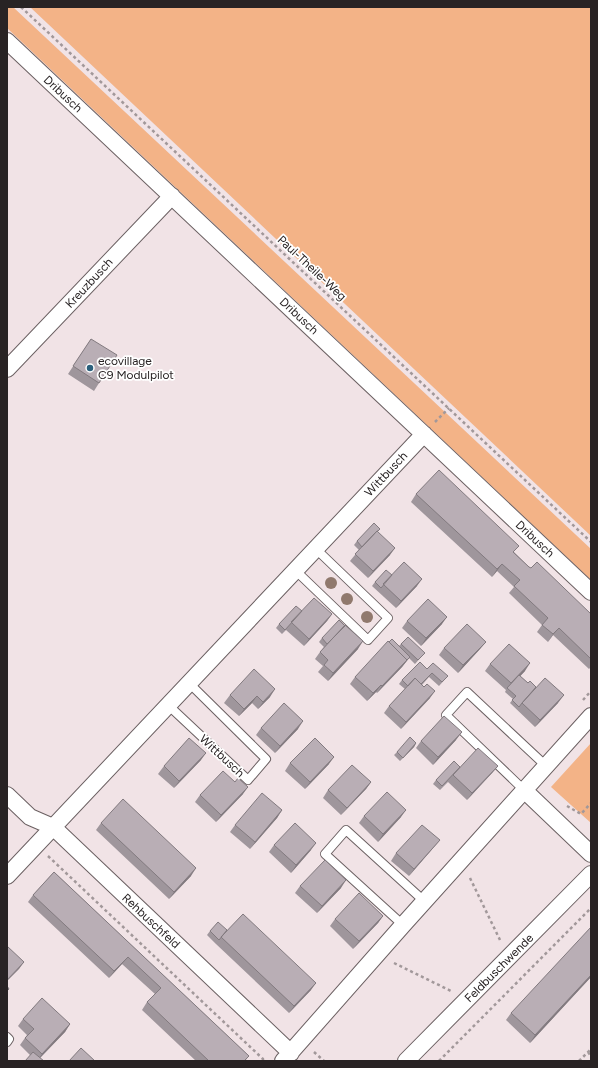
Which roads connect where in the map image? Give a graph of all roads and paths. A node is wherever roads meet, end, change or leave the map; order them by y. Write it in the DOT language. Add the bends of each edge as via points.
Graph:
graph roads {
  1 [pos="21,7"];
  2 [pos="7,41"];
  3 [pos="172,196"];
  4 [pos="7,369"];
  5 [pos="424,434"];
  6 [pos="591,542"];
  7 [pos="316,549"];
  8 [pos="295,570"];
  9 [pos="591,592"];
  10 [pos="189,683"];
  11 [pos="168,705"];
  12 [pos="591,716"];
  13 [pos="546,766"];
  14 [pos="524,790"];
  15 [pos="7,795"];
  16 [pos="53,827"];
  17 [pos="36,845"];
  18 [pos="591,854"];
  19 [pos="591,874"];
  20 [pos="7,876"];
  21 [pos="470,878"];
  22 [pos="424,901"];
  23 [pos="591,908"];
  24 [pos="403,925"];
  25 [pos="509,957"];
  26 [pos="394,963"];
  27 [pos="465,1002"];
  28 [pos="7,1037"];
  29 [pos="7,1042"];
  30 [pos="591,1049"];
  31 [pos="588,1052"];
  32 [pos="591,1056"];
  33 [pos="287,1057"];
  34 [pos="263,1061"];
  35 [pos="406,1061"];
  36 [pos="439,1061"];
  37 [pos="579,1061"];
  1 -- 6 [label="path, Paul-Theile-Weg"];
  2 -- 3 [label="street, Dribusch"];
  3 -- 4 [label="street, Kreuzbusch"];
  3 -- 5 [label="street, Dribusch"];
  5 -- 7 [label="street, Wittbusch"];
  5 -- 9 [label="street, Dribusch"];
  7 -- 8 [label="street, Wittbusch"];
  7 -- 8 [label="lane" via="388,618 368,640"];
  8 -- 10 [label="street, Wittbusch"];
  10 -- 11 [label="street, Wittbusch"];
  10 -- 11 [label="lane, Wittbusch" via="266,759 248,780"];
  11 -- 16 [label="street, Wittbusch"];
  12 -- 13 [label="street"];
  13 -- 14 [label="street"];
  13 -- 14 [label="lane" via="467,692 446,714"];
  14 -- 18 [label="street"];
  14 -- 22 [label="street"];
  15 -- 16 [label="street, Rehbuschfeld" via="30,817"];
  16 -- 17 [label="street, Wittbusch"];
  16 -- 33 [label="street, Rehbuschfeld"];
  17 -- 20 [label="street, Wittbusch"];
  17 -- 34 [label="path"];
  19 -- 25 [label="street, Feldbuschwende"];
  21 -- 25 [label="path"];
  22 -- 24 [label="street"];
  22 -- 24 [label="lane" via="346,830 335,842 325,854"];
  23 -- 36 [label="path"];
  24 -- 33 [label="street"];
  25 -- 27 [label="street, Feldbuschwende"];
  26 -- 27 [label="path" via="460,995"];
  27 -- 35 [label="street, Feldbuschwende"];
  28 -- 29 [label="lane"];
  30 -- 31 [label="path"];
  31 -- 32 [label="path"];
  31 -- 37 [label="path"];
}
